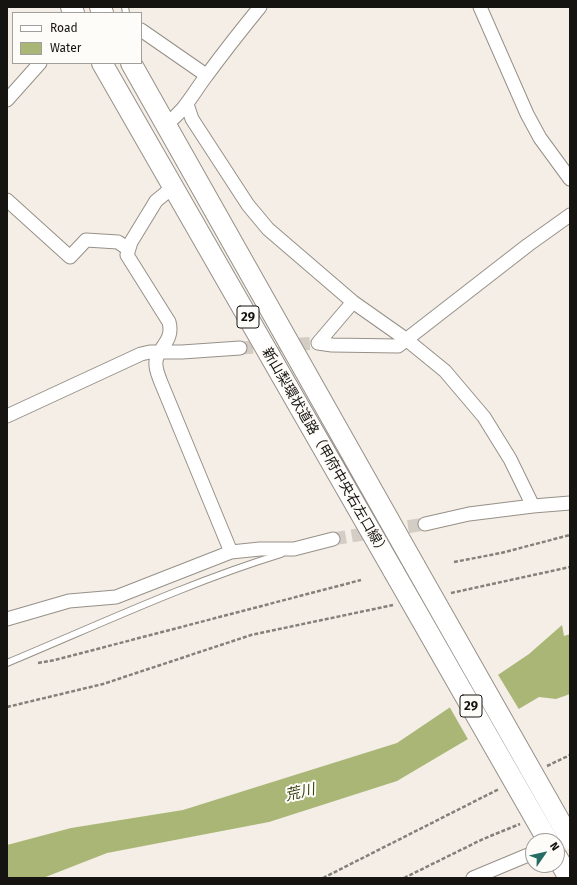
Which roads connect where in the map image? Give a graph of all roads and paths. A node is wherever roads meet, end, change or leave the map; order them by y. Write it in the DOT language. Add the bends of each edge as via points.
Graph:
graph roads {
  1 [pos="260,7"];
  2 [pos="480,7"];
  3 [pos="142,31"];
  4 [pos="39,64"];
  5 [pos="103,64"];
  6 [pos="132,64"];
  7 [pos="206,75"];
  8 [pos="7,100"];
  9 [pos="187,104"];
  10 [pos="166,124"];
  11 [pos="570,179"];
  12 [pos="173,187"];
  13 [pos="7,200"];
  14 [pos="570,215"];
  15 [pos="128,249"];
  16 [pos="353,302"];
  17 [pos="407,340"];
  18 [pos="240,348"];
  19 [pos="160,352"];
  20 [pos="7,416"];
  21 [pos="570,504"];
  22 [pos="533,506"];
  23 [pos="425,524"];
  24 [pos="570,535"];
  25 [pos="333,539"];
  26 [pos="294,549"];
  27 [pos="231,552"];
  28 [pos="454,562"];
  29 [pos="570,567"];
  30 [pos="361,580"];
  31 [pos="451,593"];
  32 [pos="397,604"];
  33 [pos="8,615"];
  34 [pos="7,663"];
  35 [pos="34,664"];
  36 [pos="7,707"];
  37 [pos="506,727"];
  38 [pos="570,755"];
  39 [pos="542,769"];
  40 [pos="506,786"];
  41 [pos="523,823"];
  42 [pos="570,823"];
  43 [pos="543,833"];
  44 [pos="570,838"];
  45 [pos="525,856"];
  46 [pos="323,878"];
  47 [pos="404,878"];
  48 [pos="474,878"];
  1 -- 7 [label="street"];
  2 -- 11 [label="street" via="527,114 540,138"];
  3 -- 7 [label="street"];
  4 -- 8 [label="street"];
  5 -- 12 [label="main road, 新山梨環状道路（甲府中央右左口線） / 29"];
  6 -- 10 [label="main road, 新山梨環状道路（甲府中央右左口線） / 29"];
  7 -- 9 [label="street"];
  9 -- 10 [label="street"];
  9 -- 16 [label="street" via="192,119 248,204 268,229"];
  10 -- 37 [label="main road, 新山梨環状道路（甲府中央右左口線） / 29, bridge"];
  12 -- 15 [label="street" via="156,200"];
  12 -- 43 [label="main road, 新山梨環状道路（甲府中央右左口線） / 29, bridge"];
  13 -- 15 [label="street" via="70,256 86,240 118,242"];
  14 -- 17 [label="street"];
  15 -- 19 [label="street" via="129,259 169,322 170,334"];
  16 -- 17 [label="street"];
  16 -- 17 [label="street" via="318,343 398,346"];
  17 -- 22 [label="street" via="445,371 484,417 510,459"];
  18 -- 19 [label="street"];
  19 -- 20 [label="street" via="141,354"];
  19 -- 27 [label="street" via="156,368 160,380"];
  21 -- 22 [label="street"];
  22 -- 23 [label="street" via="469,514"];
  24 -- 28 [label="path"];
  25 -- 26 [label="street"];
  26 -- 27 [label="street"];
  26 -- 34 [label="lane" via="190,586"];
  27 -- 33 [label="street" via="116,597 69,601"];
  29 -- 31 [label="path"];
  30 -- 35 [label="path"];
  32 -- 36 [label="path" via="251,635 103,684"];
  37 -- 42 [label="main road, bridge"];
  37 -- 44 [label="main road, 29, bridge"];
  38 -- 39 [label="path"];
  40 -- 46 [label="path"];
  41 -- 47 [label="path" via="483,839"];
  45 -- 48 [label="street"];
}
